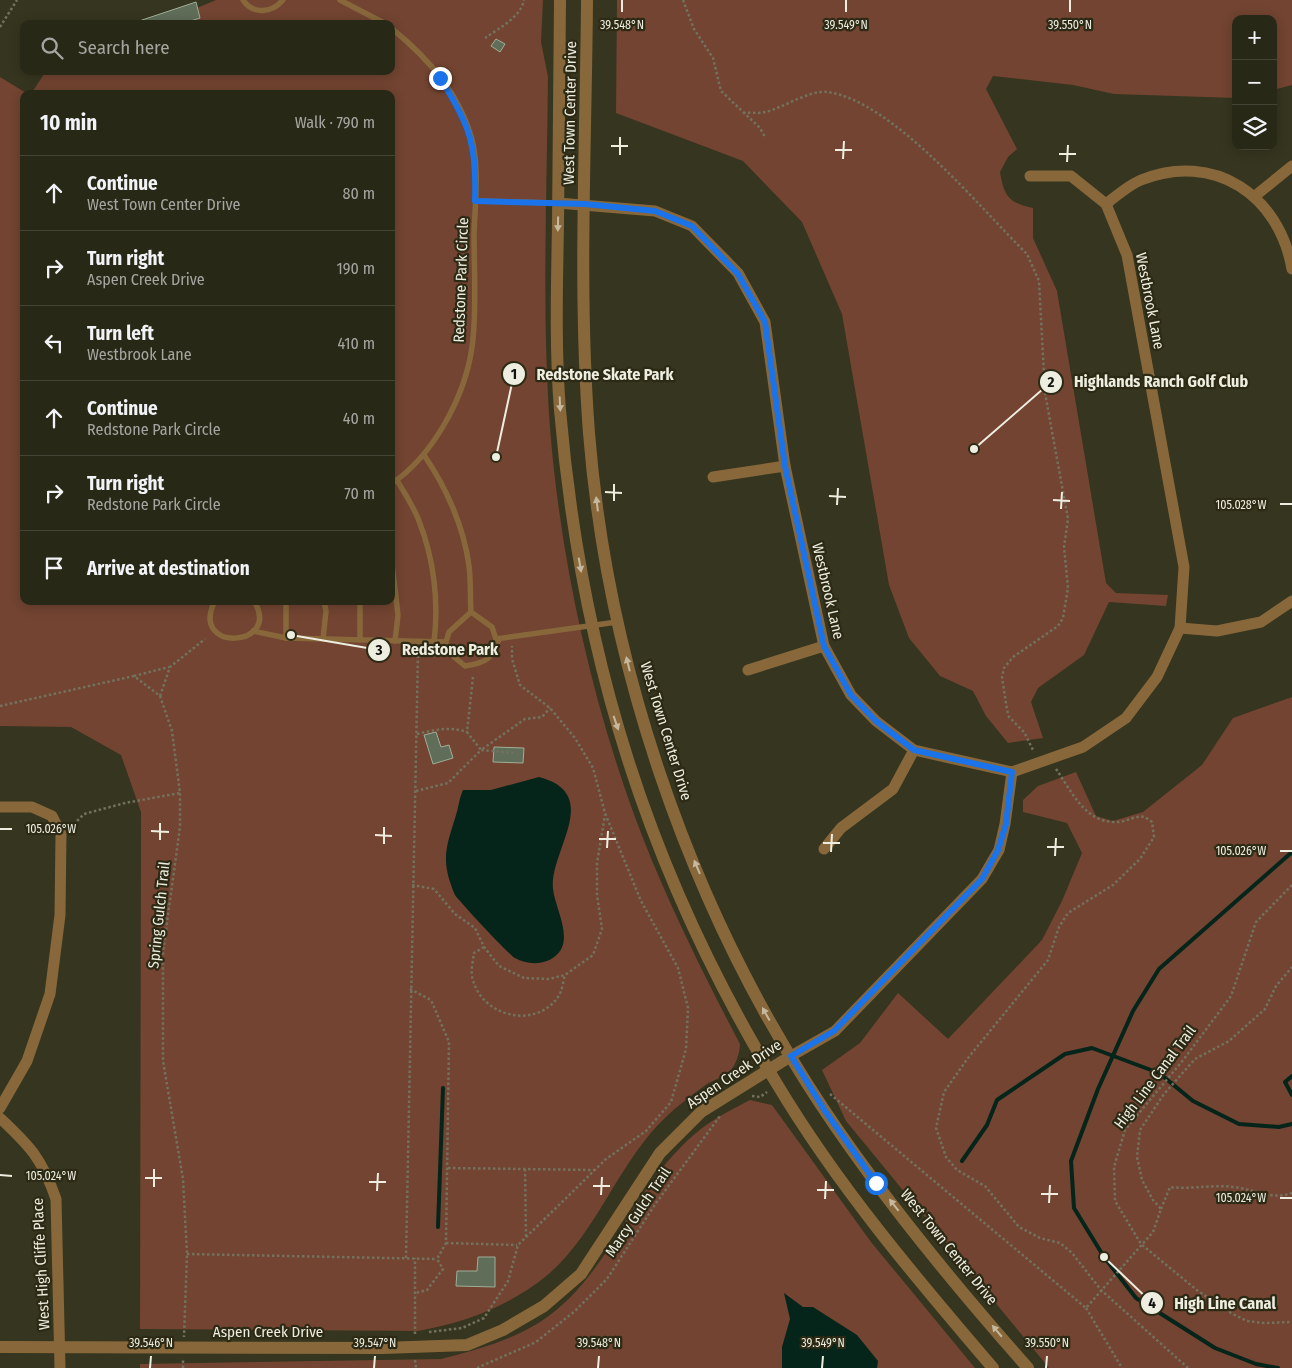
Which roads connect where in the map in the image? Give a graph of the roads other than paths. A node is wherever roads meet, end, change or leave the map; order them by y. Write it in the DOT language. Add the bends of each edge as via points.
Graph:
graph roads {
  1 [pos="243,0"];
  2 [pos="282,0"];
  3 [pos="340,0"];
  4 [pos="560,0"];
  5 [pos="587,0"];
  6 [pos="378,20"];
  7 [pos="395,31"];
  8 [pos="1292,166"];
  9 [pos="1030,176"];
  10 [pos="1254,196"];
  11 [pos="475,201"];
  12 [pos="558,203"];
  13 [pos="585,204"];
  14 [pos="1106,204"];
  15 [pos="1292,269"];
  16 [pos="424,456"];
  17 [pos="785,466"];
  18 [pos="713,477"];
  19 [pos="395,481"];
  20 [pos="395,483"];
  21 [pos="395,589"];
  22 [pos="1292,600"];
  23 [pos="214,605"];
  24 [pos="256,605"];
  25 [pos="286,605"];
  26 [pos="325,605"];
  27 [pos="360,605"];
  28 [pos="471,612"];
  29 [pos="617,622"];
  30 [pos="590,626"];
  31 [pos="1180,628"];
  32 [pos="253,631"];
  33 [pos="286,638"];
  34 [pos="323,639"];
  35 [pos="499,639"];
  36 [pos="360,640"];
  37 [pos="395,641"];
  38 [pos="434,642"];
  39 [pos="446,642"];
  40 [pos="824,646"];
  41 [pos="748,670"];
  42 [pos="914,750"];
  43 [pos="1012,772"];
  44 [pos="0,807"];
  45 [pos="824,850"];
  46 [pos="791,1056"];
  47 [pos="768,1069"];
  48 [pos="0,1108"];
  49 [pos="0,1118"];
  50 [pos="0,1347"];
  51 [pos="60,1348"];
  52 [pos="60,1368"];
  53 [pos="993,1368"];
  54 [pos="1028,1368"];
  1 -- 2 [label="lane" via="260,11 274,8"];
  3 -- 6 [label="lane"];
  4 -- 12 [label="street, West Town Center Drive"];
  5 -- 13 [label="street, West Town Center Drive"];
  7 -- 11 [label="lane, Redstone Park Circle" via="415,48 458,106 471,137 476,170"];
  8 -- 10 [label="street"];
  9 -- 14 [label="street, Westbrook Lane" via="1071,176"];
  10 -- 14 [label="street" via="1232,180 1200,170 1140,180"];
  10 -- 15 [label="street" via="1277,223"];
  11 -- 12 [label="lane, Redstone Park Circle"];
  11 -- 16 [label="lane, Redstone Park Circle" via="472,348 456,404"];
  12 -- 13 [label="street, Westbrook Lane"];
  12 -- 30 [label="street, West Town Center Drive, one-way" via="556,314 560,406 571,514"];
  13 -- 17 [label="street, Westbrook Lane" via="655,211 692,226 738,274 765,322"];
  29 -- 13 [label="street, West Town Center Drive, one-way" via="589,434 583,321"];
  14 -- 31 [label="street, Westbrook Lane" via="1127,255 1184,567"];
  16 -- 19 [label="lane, Redstone Park Circle"];
  16 -- 28 [label="lane" via="438,475 462,534 469,566"];
  17 -- 18 [label="street"];
  17 -- 40 [label="street, Westbrook Lane"];
  20 -- 38 [label="lane" via="419,519 426,540 436,594"];
  21 -- 37 [label="lane" via="398,615"];
  22 -- 31 [label="street" via="1261,622 1217,631"];
  23 -- 32 [label="lane" via="210,617 221,636 233,640"];
  24 -- 32 [label="lane" via="258,619"];
  25 -- 33 [label="lane"];
  26 -- 34 [label="lane"];
  27 -- 36 [label="lane"];
  28 -- 35 [label="lane" via="492,627 496,639"];
  28 -- 39 [label="lane" via="449,632"];
  29 -- 30 [label="lane"];
  46 -- 29 [label="street, West Town Center Drive, one-way" via="729,945 669,800 644,724"];
  30 -- 35 [label="lane"];
  30 -- 47 [label="street, West Town Center Drive, one-way" via="612,713 658,848 708,964"];
  31 -- 43 [label="street, Westbrook Lane" via="1157,677 1126,718 1083,747"];
  32 -- 33 [label="lane"];
  33 -- 34 [label="lane"];
  34 -- 36 [label="lane"];
  35 -- 39 [label="lane" via="494,654 480,664 466,666 453,656"];
  36 -- 37 [label="lane"];
  37 -- 38 [label="lane"];
  38 -- 39 [label="lane"];
  40 -- 41 [label="street"];
  40 -- 42 [label="street, Westbrook Lane" via="851,695 876,721"];
  42 -- 43 [label="street, Westbrook Lane"];
  42 -- 45 [label="street" via="893,789 841,828"];
  43 -- 46 [label="street, Aspen Creek Drive" via="1006,824 998,850 982,879 834,1031"];
  44 -- 48 [label="street" via="32,806 52,816 61,834 60,915 50,994 27,1061"];
  46 -- 47 [label="street, Aspen Creek Drive"];
  54 -- 46 [label="street, West Town Center Drive, one-way" via="865,1168"];
  47 -- 51 [label="street, Aspen Creek Drive" via="701,1112 660,1153 581,1274 544,1306 503,1330 467,1345 415,1348"];
  47 -- 53 [label="street, West Town Center Drive" via="837,1174 919,1281"];
  49 -- 51 [label="street, West High Cliffe Place" via="31,1147 56,1199"];
  50 -- 51 [label="street, Aspen Creek Drive"];
  51 -- 52 [label="street, West High Cliffe Place"];
}
